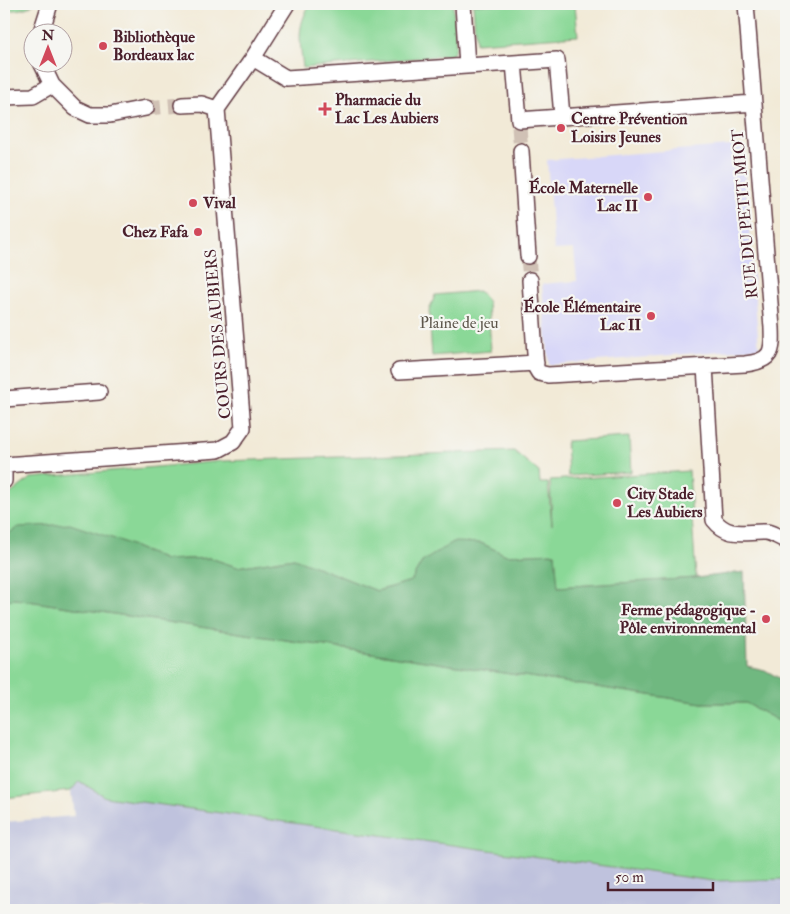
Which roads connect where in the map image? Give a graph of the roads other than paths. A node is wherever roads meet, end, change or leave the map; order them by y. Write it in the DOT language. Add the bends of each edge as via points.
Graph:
graph roads {
  1 [pos="50,4"];
  2 [pos="287,4"];
  3 [pos="463,4"];
  4 [pos="746,4"];
  5 [pos="44,22"];
  6 [pos="254,58"];
  7 [pos="514,63"];
  8 [pos="467,66"];
  9 [pos="46,72"];
  10 [pos="52,85"];
  11 [pos="4,97"];
  12 [pos="754,103"];
  13 [pos="182,105"];
  14 [pos="146,108"];
  15 [pos="217,109"];
  16 [pos="562,116"];
  17 [pos="521,151"];
  18 [pos="528,256"];
  19 [pos="530,280"];
  20 [pos="536,363"];
  21 [pos="705,366"];
  22 [pos="399,371"];
  23 [pos="99,392"];
  24 [pos="4,399"];
  25 [pos="4,466"];
  26 [pos="4,481"];
  27 [pos="785,540"];
  1 -- 5 [label="street"];
  2 -- 6 [label="street"];
  3 -- 8 [label="street"];
  4 -- 12 [label="street, RUE DU PETIT MIOT"];
  6 -- 8 [label="street" via="286,78"];
  6 -- 15 [label="street"];
  7 -- 8 [label="street"];
  7 -- 16 [label="street" via="557,60"];
  7 -- 16 [label="street" via="519,123"];
  9 -- 10 [label="street"];
  10 -- 11 [label="street" via="32,96"];
  10 -- 14 [label="street" via="75,108 90,115"];
  12 -- 16 [label="street"];
  12 -- 21 [label="street, RUE DU PETIT MIOT" via="773,344 771,354 756,362"];
  13 -- 15 [label="street" via="202,104"];
  15 -- 25 [label="street, COURS DES AUBIERS" via="243,428 234,442 218,450"];
  17 -- 18 [label="street"];
  19 -- 20 [label="street"];
  20 -- 21 [label="street, RUE DU PETIT MIOT" via="539,373 548,375"];
  20 -- 22 [label="street"];
  21 -- 27 [label="street" via="714,520 728,532 769,532"];
  23 -- 24 [label="street"];
  25 -- 26 [label="street"];
}
